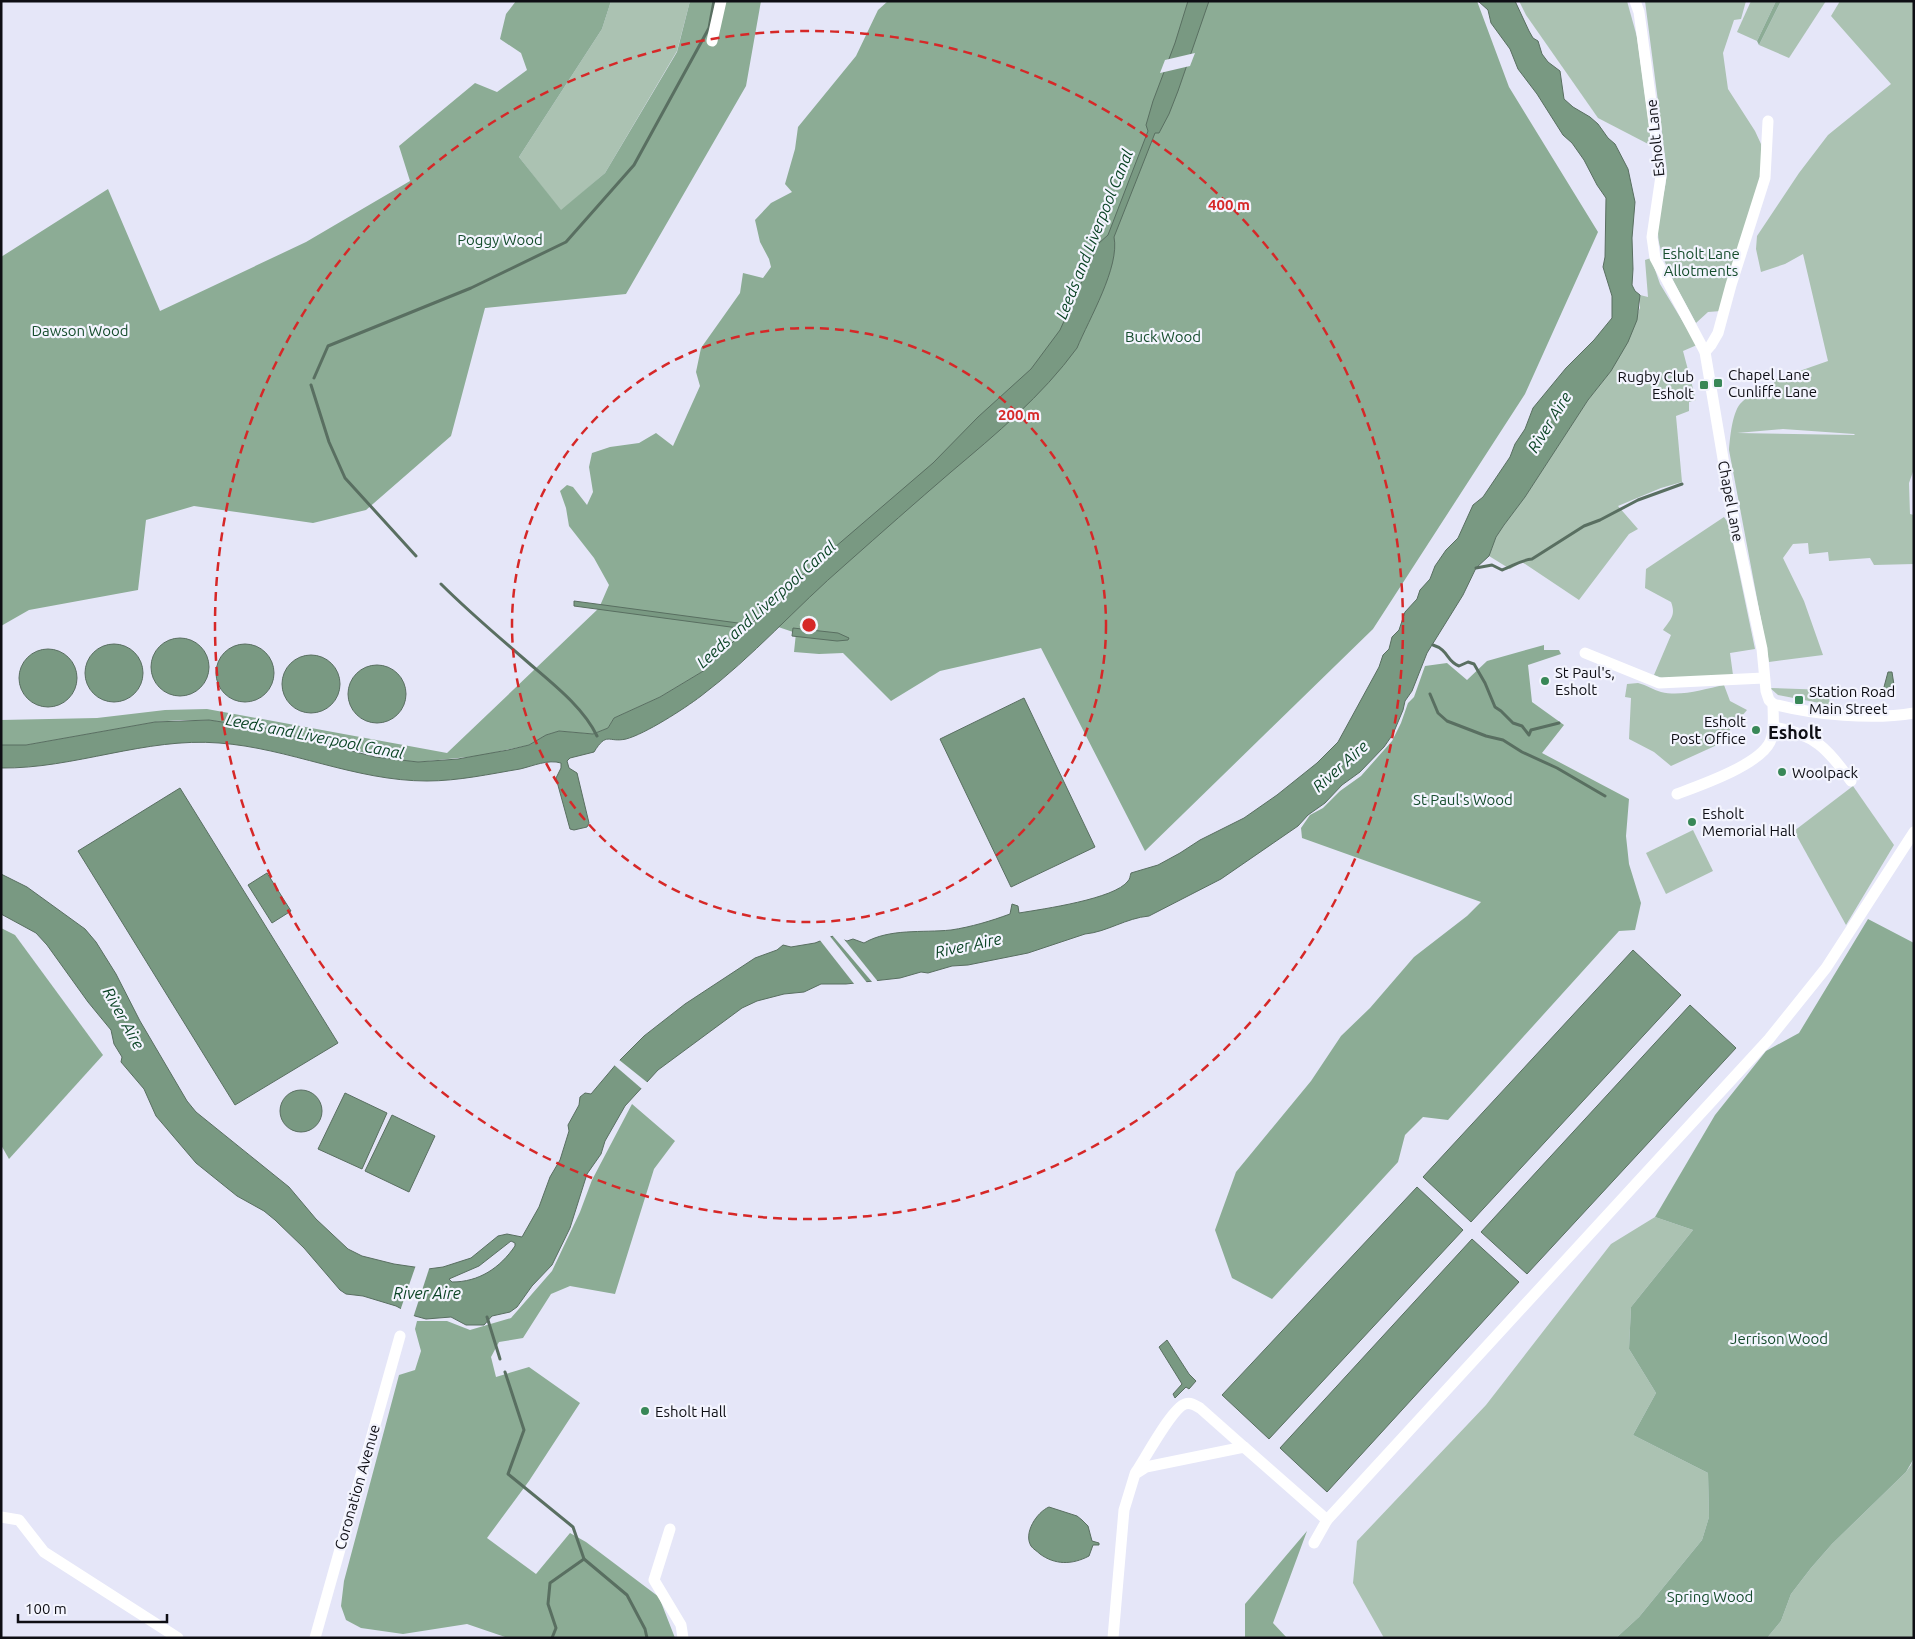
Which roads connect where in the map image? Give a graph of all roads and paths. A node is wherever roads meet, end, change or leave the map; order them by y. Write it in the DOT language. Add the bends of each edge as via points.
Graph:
graph roads {
  1 [pos="721,1"];
  2 [pos="1636,1"];
  3 [pos="712,40"];
  4 [pos="1768,121"];
  5 [pos="1692,327"];
  6 [pos="1704,352"];
  7 [pos="1585,652"];
  8 [pos="1764,678"];
  9 [pos="1773,704"];
  10 [pos="1914,713"];
  11 [pos="1773,727"];
  12 [pos="1851,781"];
  13 [pos="1677,794"];
  14 [pos="1914,832"];
  15 [pos="400,1336"];
  16 [pos="1244,1447"];
  17 [pos="1135,1474"];
  18 [pos="1,1517"];
  19 [pos="1327,1520"];
  20 [pos="670,1529"];
  21 [pos="1314,1543"];
  22 [pos="178,1638"];
  23 [pos="315,1638"];
  24 [pos="684,1638"];
  25 [pos="1113,1638"];
  1 -- 3 [label="street"];
  2 -- 5 [label="street, Esholt Lane" via="1661,176 1652,237 1656,258"];
  4 -- 6 [label="street" via="1765,178 1718,333"];
  5 -- 6 [label="street, Chapel Lane"];
  6 -- 8 [label="street, Chapel Lane" via="1731,506 1762,649"];
  7 -- 8 [label="street" via="1597,663 1660,683"];
  8 -- 9 [label="street, Chapel Lane"];
  9 -- 10 [label="street" via="1852,716"];
  9 -- 11 [label="street, Chapel Lane"];
  11 -- 12 [label="street" via="1807,736 1823,746"];
  11 -- 13 [label="street" via="1770,742 1759,756 1742,767"];
  14 -- 19 [label="street" via="1826,968 1769,1039"];
  15 -- 23 [label="street, Coronation Avenue"];
  16 -- 17 [label="street" via="1146,1467"];
  16 -- 17 [label="street" via="1200,1408 1186,1404 1165,1427"];
  16 -- 19 [label="street"];
  17 -- 25 [label="street" via="1124,1510"];
  18 -- 22 [label="street" via="19,1520 44,1552"];
  19 -- 21 [label="street"];
  20 -- 24 [label="street" via="654,1580 681,1625"];
}
